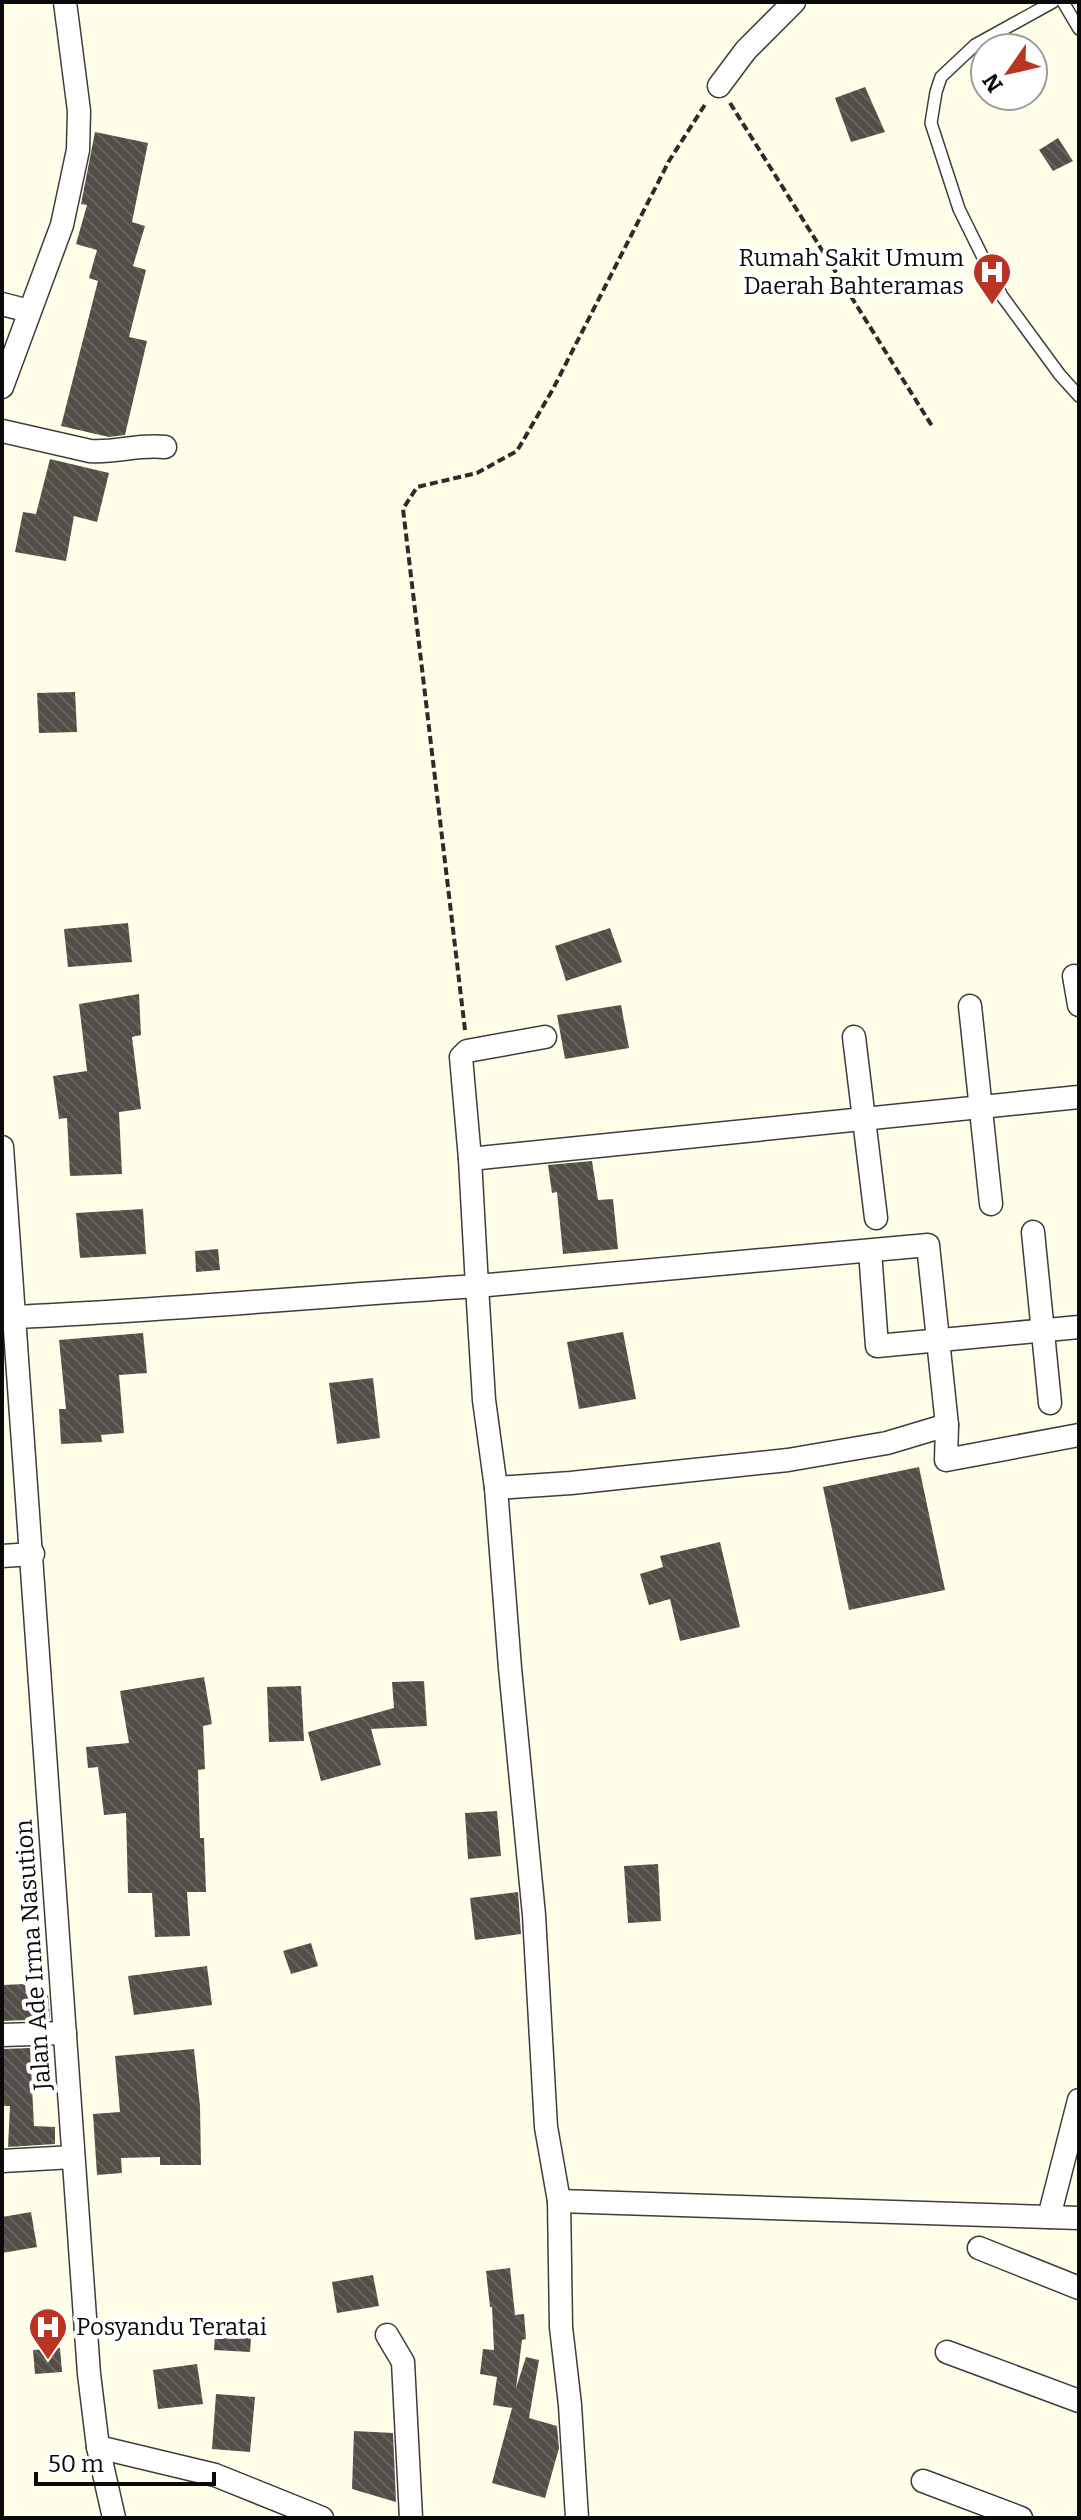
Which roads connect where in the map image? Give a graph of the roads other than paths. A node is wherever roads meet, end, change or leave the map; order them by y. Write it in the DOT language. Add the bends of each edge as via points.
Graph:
graph roads {
  1 [pos="65,2"];
  2 [pos="794,2"];
  3 [pos="1053,2"];
  4 [pos="1063,2"];
  5 [pos="1079,29"];
  6 [pos="719,86"];
  7 [pos="2,304"];
  8 [pos="29,311"];
  9 [pos="2,387"];
  10 [pos="1079,396"];
  11 [pos="2,431"];
  12 [pos="165,447"];
  13 [pos="1074,976"];
  14 [pos="1079,1005"];
  15 [pos="970,1006"];
  16 [pos="545,1037"];
  17 [pos="854,1037"];
  18 [pos="1079,1097"];
  19 [pos="980,1109"];
  20 [pos="862,1120"];
  21 [pos="2,1147"];
  22 [pos="470,1159"];
  23 [pos="991,1204"];
  24 [pos="876,1218"];
  25 [pos="1033,1232"];
  26 [pos="870,1251"];
  27 [pos="477,1286"];
  28 [pos="15,1317"];
  29 [pos="1079,1327"];
  30 [pos="1044,1331"];
  31 [pos="937,1343"];
  32 [pos="1050,1403"];
  33 [pos="947,1425"];
  34 [pos="1079,1435"];
  35 [pos="496,1488"];
  36 [pos="33,1554"];
  37 [pos="2,1556"];
  38 [pos="65,2033"];
  39 [pos="2,2035"];
  40 [pos="1079,2100"];
  41 [pos="73,2157"];
  42 [pos="2,2161"];
  43 [pos="559,2201"];
  44 [pos="1049,2217"];
  45 [pos="1079,2218"];
  46 [pos="979,2248"];
  47 [pos="1079,2288"];
  48 [pos="387,2335"];
  49 [pos="947,2352"];
  50 [pos="1079,2401"];
  51 [pos="98,2447"];
  52 [pos="923,2481"];
  53 [pos="114,2518"];
  54 [pos="322,2518"];
  55 [pos="411,2518"];
  56 [pos="577,2518"];
  57 [pos="1021,2518"];
  1 -- 8 [label="street" via="79,111 78,150 62,225"];
  2 -- 6 [label="street"];
  3 -- 10 [label="lane" via="975,45 941,77 931,123 959,209 1002,296"];
  4 -- 5 [label="lane"];
  7 -- 8 [label="street"];
  8 -- 9 [label="street"];
  11 -- 12 [label="street" via="90,451"];
  13 -- 14 [label="street"];
  15 -- 19 [label="street"];
  16 -- 22 [label="street" via="467,1051 461,1057"];
  17 -- 20 [label="street"];
  18 -- 19 [label="street"];
  19 -- 20 [label="street"];
  19 -- 23 [label="street"];
  20 -- 22 [label="street"];
  20 -- 24 [label="street"];
  21 -- 28 [label="street, Jalan Ade Irma Nasution"];
  22 -- 27 [label="street"];
  25 -- 30 [label="street"];
  26 -- 27 [label="street"];
  26 -- 31 [label="street" via="877,1346"];
  26 -- 31 [label="street" via="928,1245"];
  27 -- 28 [label="street"];
  27 -- 35 [label="street"];
  28 -- 36 [label="street, Jalan Ade Irma Nasution"];
  29 -- 30 [label="street"];
  30 -- 31 [label="street"];
  30 -- 32 [label="street"];
  31 -- 33 [label="street"];
  33 -- 34 [label="street" via="946,1460"];
  33 -- 35 [label="street" via="887,1443 788,1460"];
  35 -- 43 [label="street" via="534,1915 546,2127"];
  36 -- 37 [label="street"];
  36 -- 38 [label="street, Jalan Ade Irma Nasution"];
  38 -- 39 [label="street"];
  38 -- 41 [label="street, Jalan Ade Irma Nasution"];
  40 -- 44 [label="street"];
  41 -- 42 [label="street"];
  41 -- 51 [label="street, Jalan Ade Irma Nasution"];
  43 -- 44 [label="street"];
  43 -- 56 [label="street" via="561,2327"];
  44 -- 45 [label="street"];
  46 -- 47 [label="street"];
  48 -- 55 [label="street" via="403,2362"];
  49 -- 50 [label="street"];
  51 -- 53 [label="street, Jalan Ade Irma Nasution"];
  51 -- 54 [label="street" via="215,2475"];
  52 -- 57 [label="street"];
}
